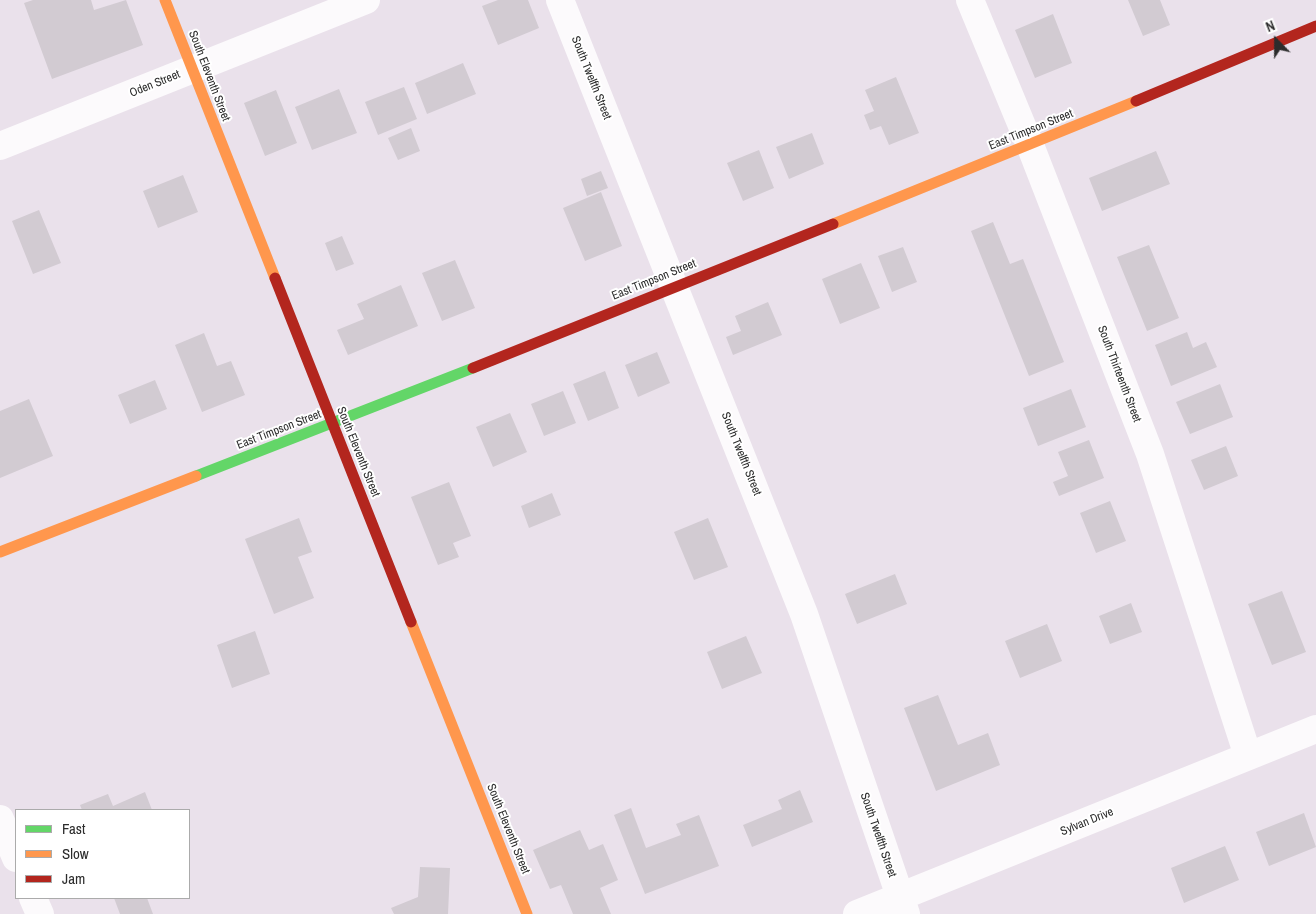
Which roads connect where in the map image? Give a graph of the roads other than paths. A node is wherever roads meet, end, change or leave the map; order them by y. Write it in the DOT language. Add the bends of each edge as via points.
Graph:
graph roads {
  1 [pos="165,0"];
  2 [pos="366,0"];
  3 [pos="560,0"];
  4 [pos="970,0"];
  5 [pos="1316,26"];
  6 [pos="191,70"];
  7 [pos="1030,145"];
  8 [pos="0,146"];
  9 [pos="674,286"];
  10 [pos="332,424"];
  11 [pos="0,552"];
  12 [pos="1316,729"];
  13 [pos="1248,756"];
  14 [pos="0,819"];
  15 [pos="15,856"];
  16 [pos="33,899"];
  17 [pos="902,906"];
  18 [pos="40,914"];
  19 [pos="527,914"];
  20 [pos="857,914"];
  1 -- 6 [label="street, South Eleventh Street"];
  2 -- 6 [label="street, Oden Street"];
  3 -- 9 [label="street, South Twelfth Street"];
  4 -- 7 [label="street, South Thirteenth Street"];
  5 -- 7 [label="street, East Timpson Street"];
  6 -- 8 [label="street, Oden Street"];
  6 -- 10 [label="street, South Eleventh Street"];
  7 -- 9 [label="street, East Timpson Street"];
  7 -- 13 [label="street, South Thirteenth Street" via="1150,454"];
  9 -- 10 [label="street, East Timpson Street"];
  9 -- 17 [label="street, South Twelfth Street" via="804,614"];
  10 -- 11 [label="street, East Timpson Street"];
  10 -- 19 [label="street, South Eleventh Street"];
  12 -- 13 [label="street, Sylvan Drive"];
  13 -- 17 [label="street, Sylvan Drive"];
  14 -- 15 [label="street"];
  16 -- 18 [label="street"];
  17 -- 20 [label="street, Sylvan Drive"];
}
